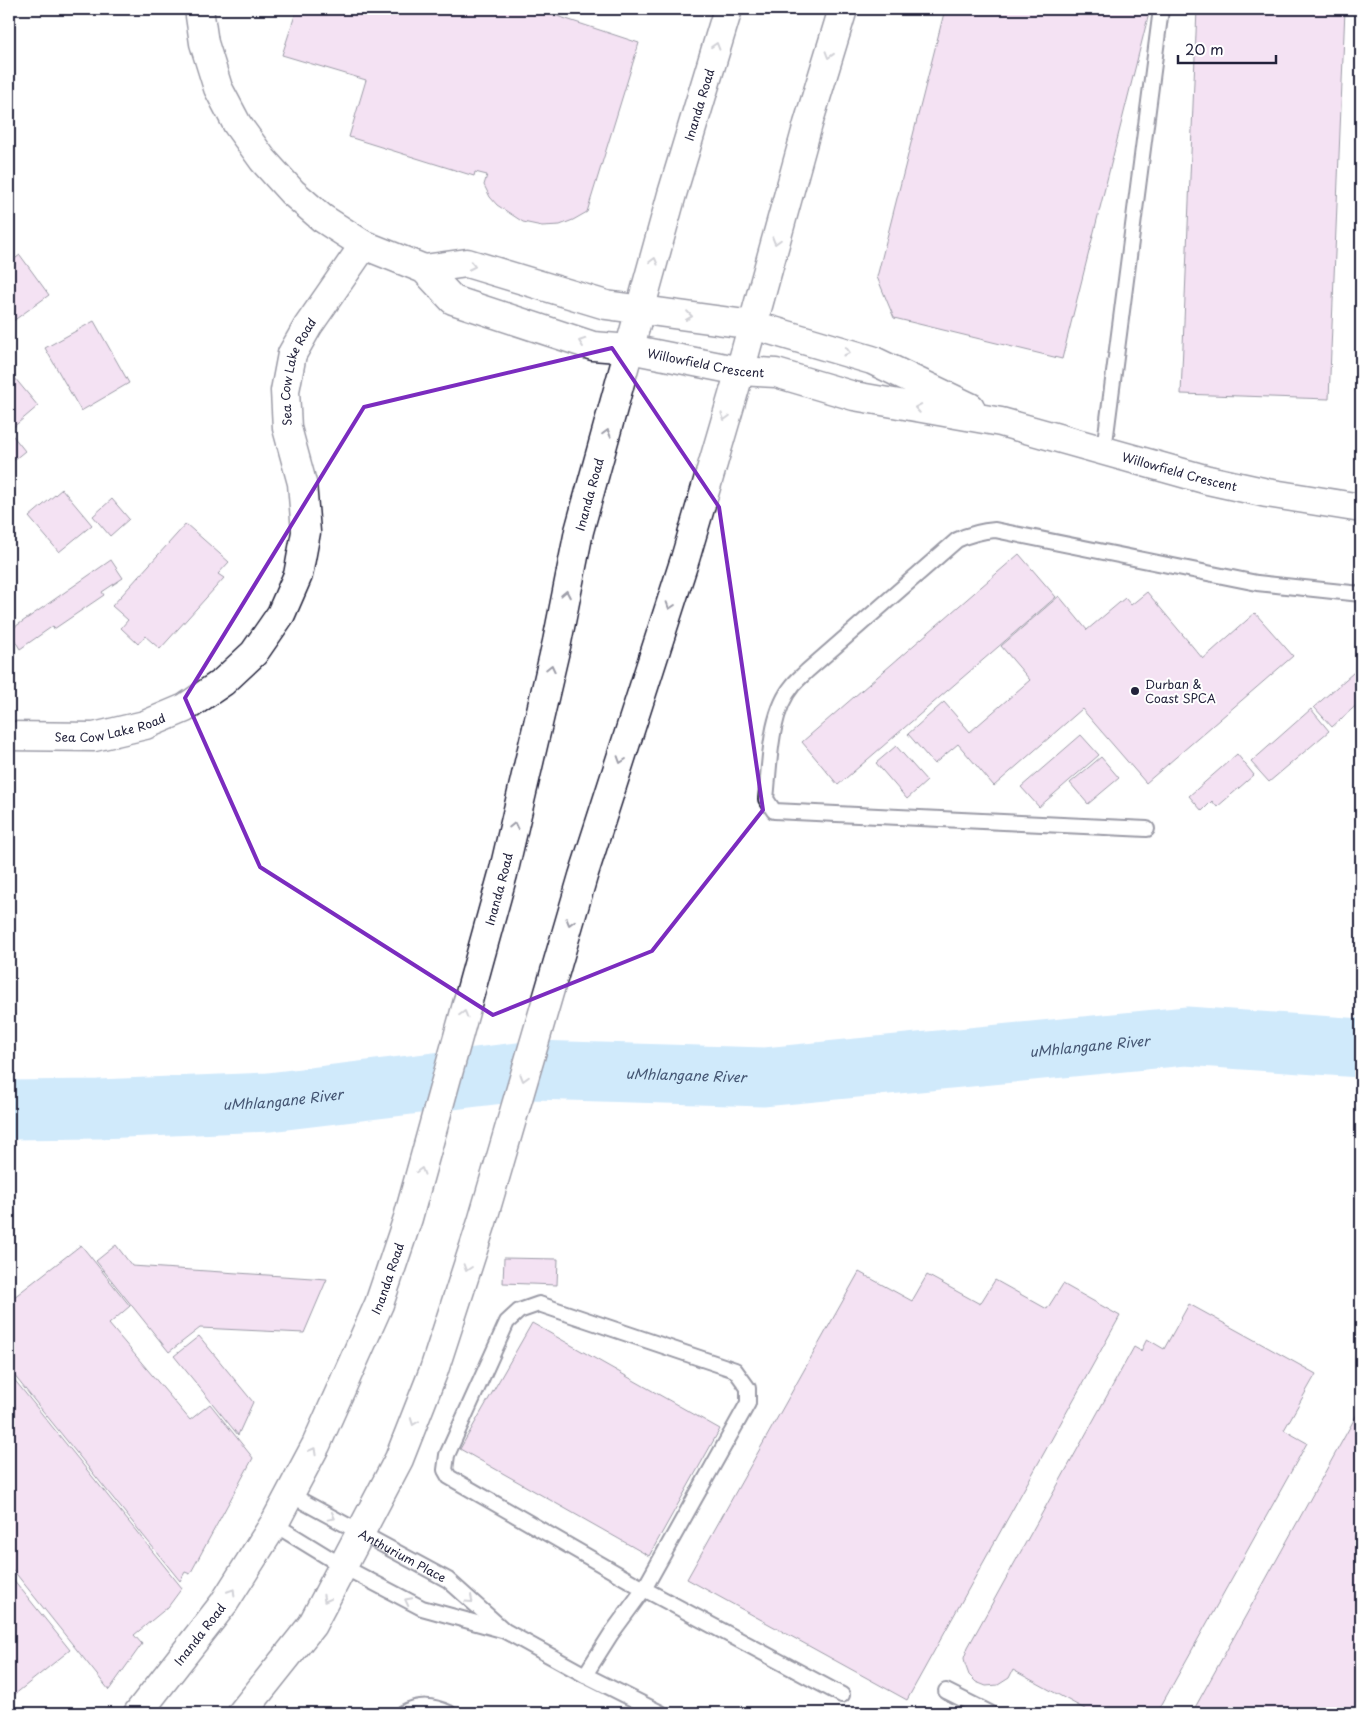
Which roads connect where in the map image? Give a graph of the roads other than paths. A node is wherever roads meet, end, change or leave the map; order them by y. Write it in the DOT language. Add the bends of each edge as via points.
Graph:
graph roads {
  1 [pos="199,9"];
  2 [pos="728,9"];
  3 [pos="843,9"];
  4 [pos="1161,9"];
  5 [pos="364,245"];
  6 [pos="424,269"];
  7 [pos="641,308"];
  8 [pos="753,325"];
  9 [pos="630,349"];
  10 [pos="740,370"];
  11 [pos="1001,422"];
  12 [pos="1104,450"];
  13 [pos="1361,508"];
  14 [pos="1361,594"];
  15 [pos="9,736"];
  16 [pos="1147,830"];
  17 [pos="289,1494"];
  18 [pos="274,1524"];
  19 [pos="361,1533"];
  20 [pos="344,1567"];
  21 [pos="644,1589"];
  22 [pos="505,1631"];
  23 [pos="585,1675"];
  24 [pos="946,1691"];
  25 [pos="842,1695"];
  26 [pos="138,1713"];
  27 [pos="242,1713"];
  28 [pos="403,1713"];
  29 [pos="449,1713"];
  30 [pos="661,1713"];
  31 [pos="990,1713"];
  1 -- 5 [label="main road" via="204,43 218,88 237,124 292,192 322,218"];
  7 -- 2 [label="main road, Inanda Road, one-way"];
  3 -- 8 [label="main road, one-way"];
  4 -- 12 [label="lane"];
  5 -- 6 [label="main road, Willowfield Crescent"];
  5 -- 15 [label="main road, Sea Cow Lake Road" via="292,354 285,390 287,428 302,484 306,532 298,574 281,614 254,653 223,682 185,708 145,725 94,737"];
  6 -- 7 [label="main road, Willowfield Crescent, one-way" via="467,263 606,304"];
  9 -- 6 [label="main road, Willowfield Crescent, one-way" via="593,346 453,300"];
  7 -- 8 [label="main road, Willowfield Crescent, one-way"];
  7 -- 9 [label="main road, Inanda Road"];
  8 -- 10 [label="main road"];
  8 -- 11 [label="main road, Willowfield Crescent, one-way" via="872,360"];
  9 -- 10 [label="main road, Willowfield Crescent"];
  17 -- 9 [label="main road, Inanda Road, one-way" via="316,1445 379,1304 408,1218 504,874 579,531"];
  11 -- 10 [label="main road, Willowfield Crescent, one-way" via="854,396 776,374"];
  10 -- 19 [label="main road, one-way" via="685,559 584,876 482,1222 434,1370 399,1459"];
  11 -- 12 [label="main road, Willowfield Crescent"];
  12 -- 13 [label="main road, Willowfield Crescent" via="1208,480"];
  14 -- 16 [label="lane" via="1257,583 995,530 984,531 957,540 807,671 792,686 775,721 766,799 774,811"];
  17 -- 18 [label="main road, Inanda Road"];
  17 -- 19 [label="lane, Anthurium Place, one-way"];
  18 -- 20 [label="lane, Anthurium Place"];
  26 -- 18 [label="main road, Inanda Road, one-way" via="224,1603"];
  19 -- 20 [label="main road"];
  19 -- 22 [label="lane, Anthurium Place, one-way" via="448,1580"];
  22 -- 20 [label="lane, Anthurium Place, one-way" via="422,1608"];
  20 -- 27 [label="main road, one-way" via="312,1625"];
  21 -- 21 [label="lane" via="450,1477 445,1470 447,1455 507,1322 531,1306 539,1304 735,1370 748,1388 748,1403"];
  21 -- 23 [label="lane"];
  21 -- 25 [label="lane"];
  22 -- 23 [label="lane, Anthurium Place"];
  23 -- 30 [label="lane, Anthurium Place"];
  24 -- 31 [label="lane"];
  28 -- 29 [label="lane" via="422,1706"];
}
